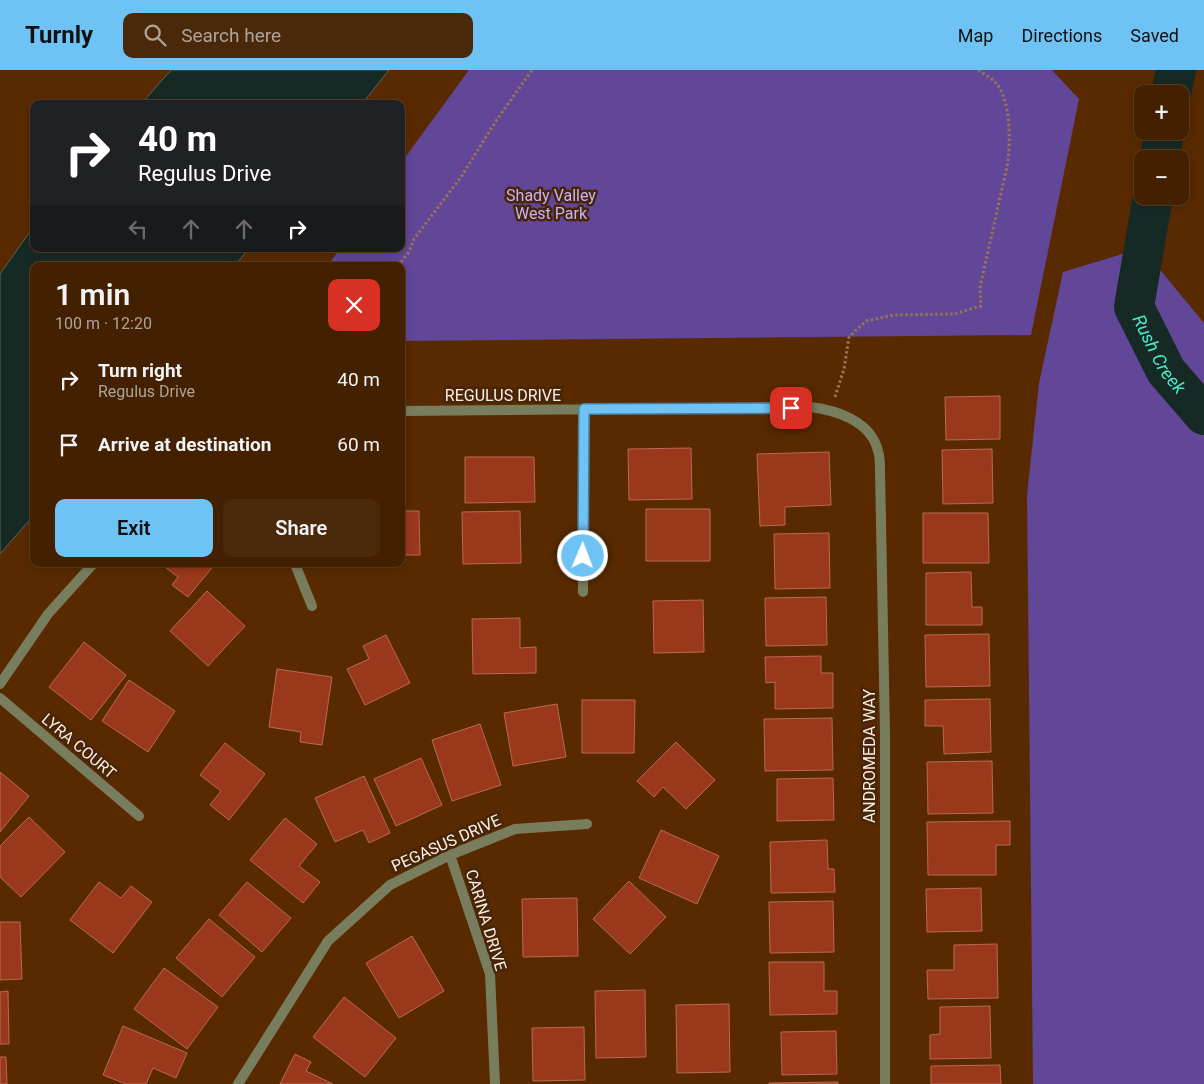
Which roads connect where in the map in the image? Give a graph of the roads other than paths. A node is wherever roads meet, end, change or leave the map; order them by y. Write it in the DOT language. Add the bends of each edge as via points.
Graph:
graph roads {
  1 [pos="584,409"];
  2 [pos="405,410"];
  3 [pos="867,432"];
  4 [pos="90,567"];
  5 [pos="296,567"];
  6 [pos="582,592"];
  7 [pos="312,606"];
  8 [pos="0,684"];
  9 [pos="0,698"];
  10 [pos="139,816"];
  11 [pos="587,824"];
  12 [pos="450,855"];
  13 [pos="238,1084"];
  14 [pos="495,1084"];
  15 [pos="885,1084"];
  1 -- 2 [label="street, REGULUS DRIVE"];
  1 -- 3 [label="street, REGULUS DRIVE" via="810,407 831,409 851,418"];
  1 -- 6 [label="street"];
  3 -- 15 [label="street, ANDROMEDA WAY" via="878,450 880,470 885,733"];
  4 -- 8 [label="street" via="48,614"];
  5 -- 7 [label="street"];
  9 -- 10 [label="street, LYRA COURT"];
  11 -- 12 [label="street, PEGASUS DRIVE" via="515,829"];
  12 -- 13 [label="street, PEGASUS DRIVE" via="390,885 328,941"];
  12 -- 14 [label="street, CARINA DRIVE" via="490,974"];
}
